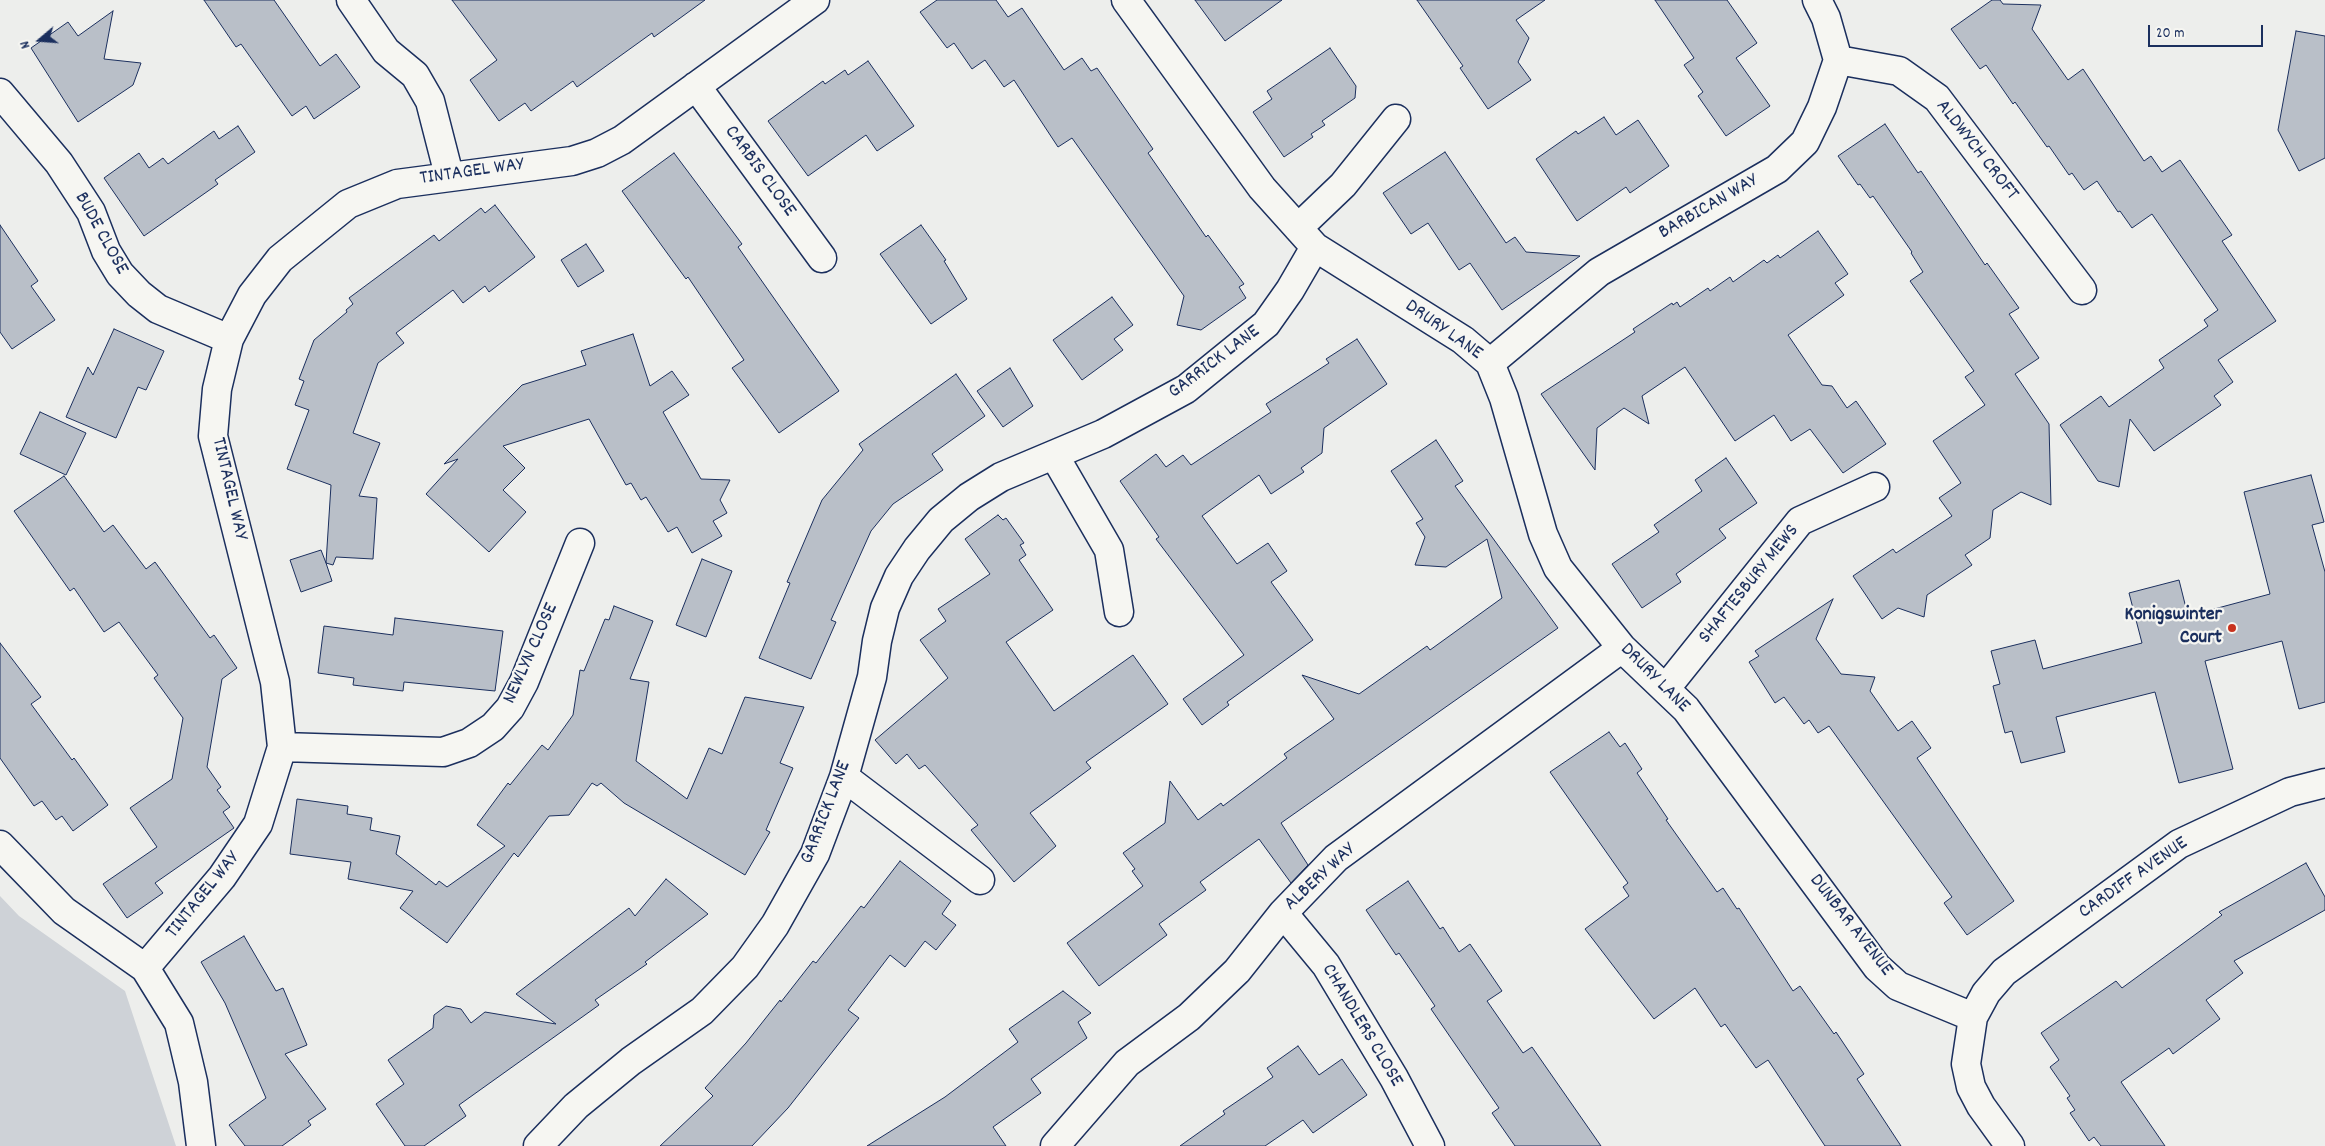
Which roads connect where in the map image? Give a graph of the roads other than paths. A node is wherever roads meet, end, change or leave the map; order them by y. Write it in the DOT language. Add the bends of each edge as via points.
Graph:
graph roads {
  1 [pos="351,0"];
  2 [pos="815,0"];
  3 [pos="1126,0"];
  4 [pos="1817,0"];
  5 [pos="1838,60"];
  6 [pos="696,86"];
  7 [pos="0,93"];
  8 [pos="1396,119"];
  9 [pos="449,175"];
  10 [pos="1306,237"];
  11 [pos="822,258"];
  12 [pos="2082,290"];
  13 [pos="229,339"];
  14 [pos="1490,363"];
  15 [pos="1054,455"];
  16 [pos="1875,487"];
  17 [pos="580,543"];
  18 [pos="1119,612"];
  19 [pos="1622,648"];
  20 [pos="1666,688"];
  21 [pos="282,747"];
  22 [pos="844,777"];
  23 [pos="1740,782"];
  24 [pos="2325,783"];
  25 [pos="0,845"];
  26 [pos="980,880"];
  27 [pos="1283,913"];
  28 [pos="145,968"];
  29 [pos="1973,1017"];
  30 [pos="201,1146"];
  31 [pos="538,1146"];
  32 [pos="1056,1146"];
  33 [pos="1430,1146"];
  34 [pos="2010,1146"];
  1 -- 9 [label="street" via="386,51 415,75 430,101"];
  2 -- 6 [label="street, TINTAGEL WAY"];
  3 -- 10 [label="street, DRURY LANE" via="1262,188"];
  4 -- 5 [label="street" via="1826,18"];
  5 -- 12 [label="street, ALDWYCH CROFT" via="1899,71 1937,98"];
  5 -- 14 [label="street, BARBICAN WAY" via="1822,107 1805,142 1777,169 1599,272"];
  6 -- 9 [label="street, TINTAGEL WAY" via="622,140 598,153 572,161"];
  6 -- 11 [label="street, CARBIS CLOSE"];
  7 -- 13 [label="street, BUDE CLOSE" via="59,164 91,212 106,251 120,274 158,309"];
  8 -- 10 [label="street, GARRICK LANE"];
  9 -- 13 [label="street, TINTAGEL WAY" via="396,184 348,204 280,259 252,295"];
  10 -- 14 [label="street, DRURY LANE" via="1463,340"];
  10 -- 15 [label="street, GARRICK LANE" via="1290,290 1266,324 1186,389 1103,434"];
  13 -- 21 [label="street, TINTAGEL WAY" via="217,389 213,436 275,682"];
  14 -- 19 [label="street, DRURY LANE" via="1504,398 1543,534 1558,568"];
  15 -- 18 [label="street" via="1109,550"];
  15 -- 22 [label="street, GARRICK LANE" via="1000,477 969,497 941,520 917,548 899,576 885,608 876,641 872,676"];
  16 -- 20 [label="street, SHAFTESBURY MEWS" via="1800,521"];
  17 -- 21 [label="street, NEWLYN CLOSE" via="524,682 510,708 493,727 469,743 443,752"];
  19 -- 20 [label="street, DRURY LANE"];
  19 -- 27 [label="street, ALBERY WAY" via="1336,858"];
  20 -- 23 [label="street, DRURY LANE" via="1686,709"];
  21 -- 28 [label="street, TINTAGEL WAY" via="258,824 222,878"];
  22 -- 26 [label="street"];
  22 -- 31 [label="street, GARRICK LANE" via="815,854 775,925 745,967 702,1012 631,1061 576,1106"];
  23 -- 29 [label="street, DUNBAR AVENUE" via="1877,967 1898,986"];
  24 -- 29 [label="street, CARDIFF AVENUE" via="2290,792 2179,844 2004,972 1986,993"];
  25 -- 28 [label="street" via="64,911"];
  27 -- 32 [label="street, ALBERY WAY" via="1237,971 1189,1017 1127,1063"];
  27 -- 33 [label="street, CHANDLERS CLOSE" via="1326,965 1394,1078"];
  28 -- 30 [label="street" via="179,1023 193,1082"];
  29 -- 34 [label="street" via="1966,1064 1971,1087"];
}
